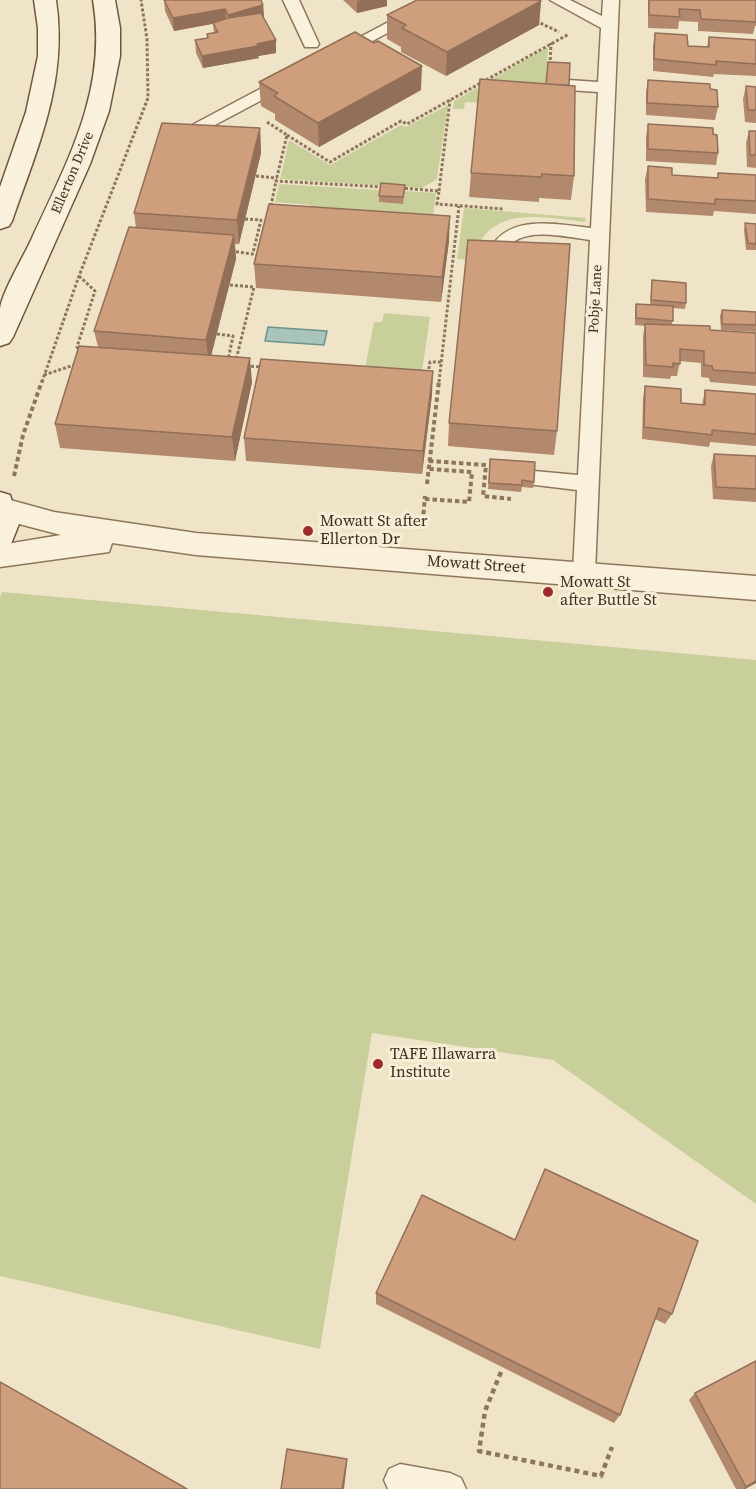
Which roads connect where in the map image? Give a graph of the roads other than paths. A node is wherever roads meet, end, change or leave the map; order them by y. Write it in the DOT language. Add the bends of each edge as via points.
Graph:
graph roads {
  1 [pos="45,0"];
  2 [pos="104,0"];
  3 [pos="291,0"];
  4 [pos="442,0"];
  5 [pos="558,0"];
  6 [pos="611,0"];
  7 [pos="609,26"];
  8 [pos="311,44"];
  9 [pos="319,63"];
  10 [pos="299,73"];
  11 [pos="568,85"];
  12 [pos="606,88"];
  13 [pos="166,143"];
  14 [pos="0,221"];
  15 [pos="599,235"];
  16 [pos="493,265"];
  17 [pos="0,337"];
  18 [pos="534,479"];
  19 [pos="588,483"];
  20 [pos="5,508"];
  21 [pos="196,544"];
  22 [pos="0,556"];
  23 [pos="584,573"];
  24 [pos="756,588"];
  25 [pos="400,1480"];
  26 [pos="450,1489"];
  1 -- 14 [label="main road" via="49,48 44,92"];
  2 -- 17 [label="main road, Ellerton Drive" via="109,51 103,91 76,167"];
  3 -- 8 [label="lane"];
  4 -- 9 [label="lane"];
  5 -- 7 [label="lane"];
  6 -- 7 [label="lane, Pobje Lane"];
  7 -- 12 [label="lane, Pobje Lane"];
  10 -- 13 [label="lane"];
  11 -- 12 [label="lane"];
  12 -- 15 [label="lane, Pobje Lane"];
  15 -- 16 [label="lane" via="526,230 501,241 495,249"];
  15 -- 19 [label="lane, Pobje Lane"];
  18 -- 19 [label="lane"];
  19 -- 23 [label="lane, Pobje Lane"];
  20 -- 21 [label="main road, Mowatt Street" via="54,524"];
  21 -- 22 [label="main road, Mowatt Street" via="79,545"];
  21 -- 23 [label="main road, Mowatt Street"];
  23 -- 24 [label="main road, Mowatt Street"];
  25 -- 26 [label="lane"];
}
